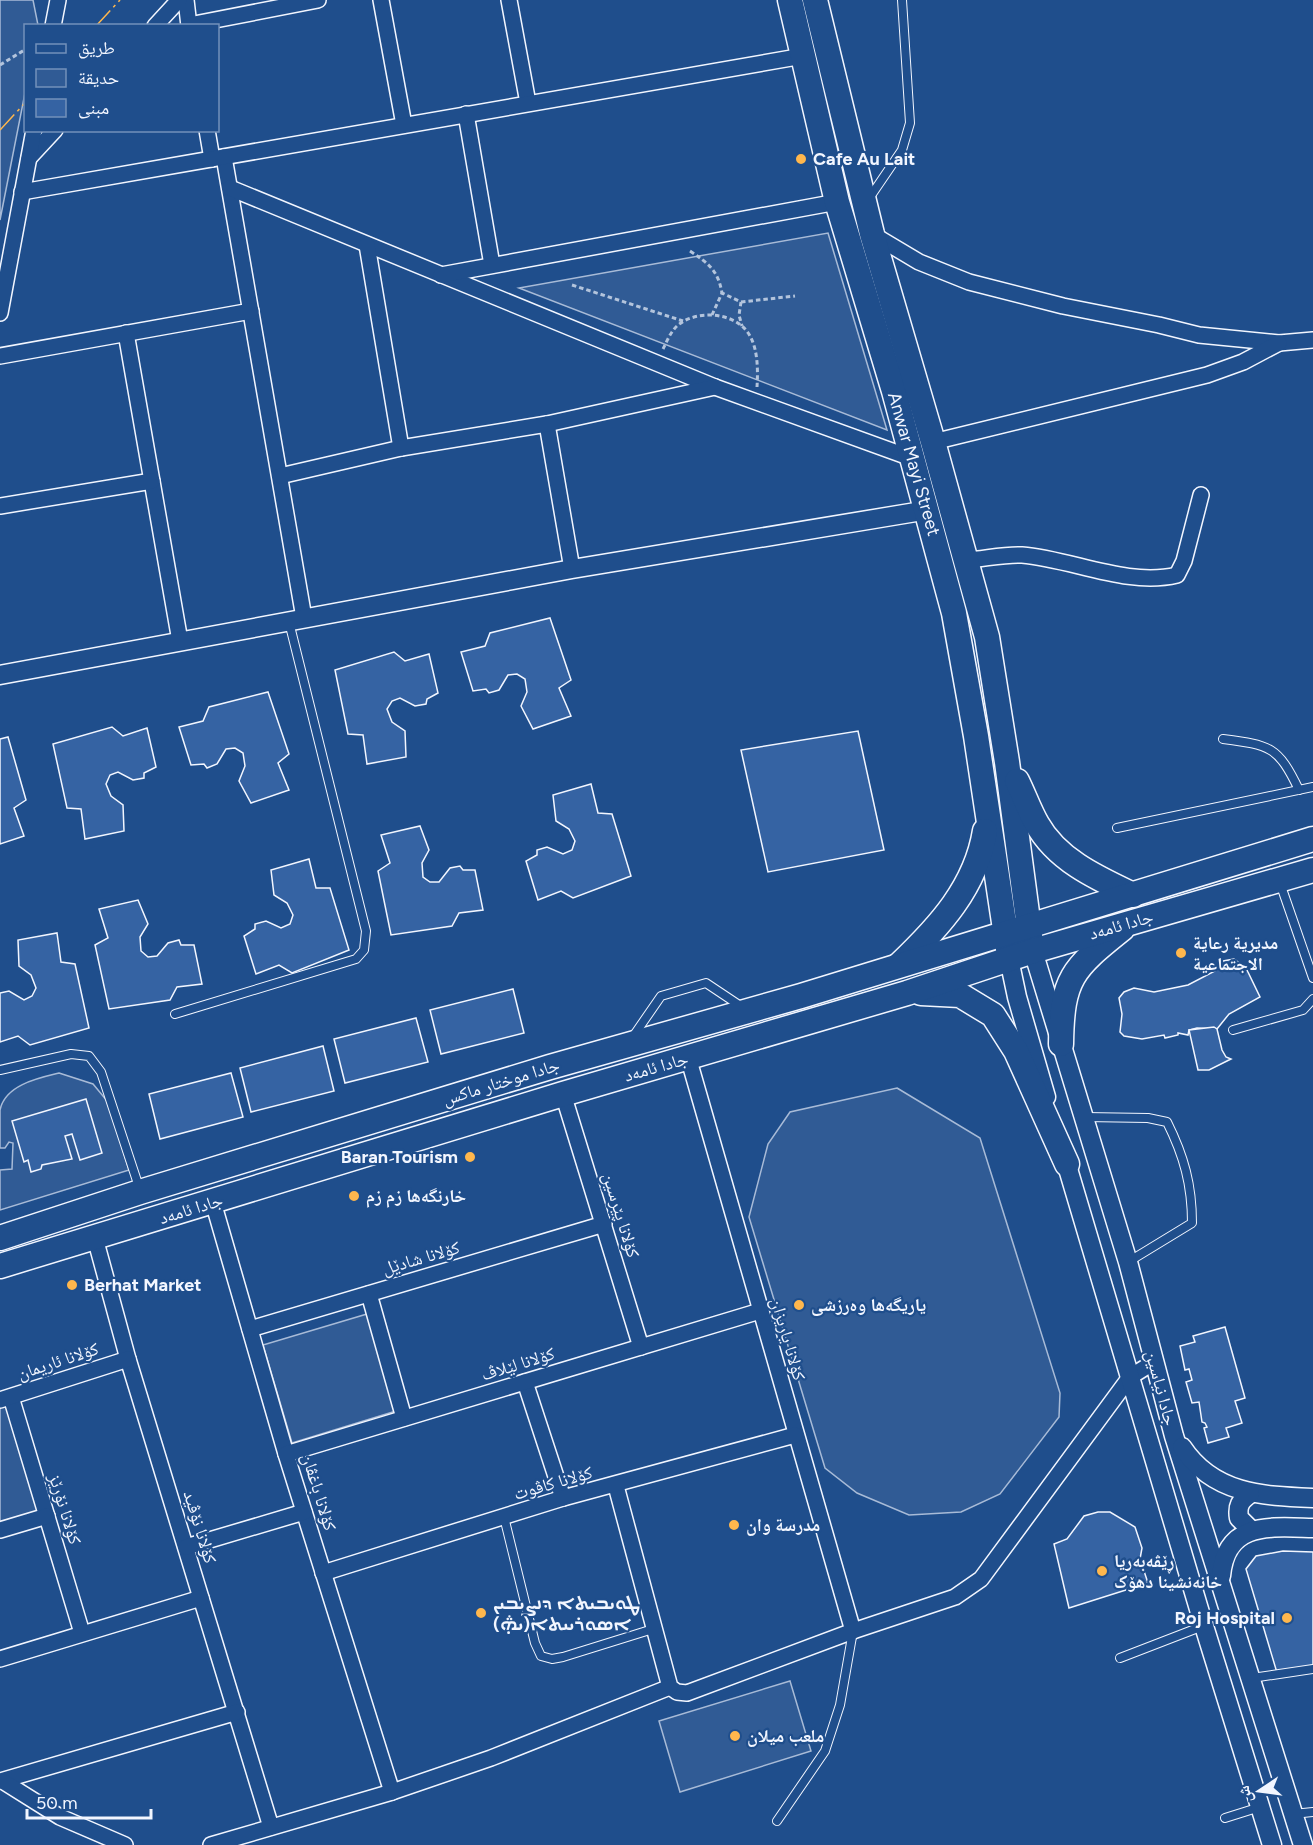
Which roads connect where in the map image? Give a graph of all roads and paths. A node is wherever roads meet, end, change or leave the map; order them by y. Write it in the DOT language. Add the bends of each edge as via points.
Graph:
graph roads {
  1 [pos="58,0"];
  2 [pos="179,0"];
  3 [pos="186,0"];
  4 [pos="318,0"];
  5 [pos="381,0"];
  6 [pos="509,0"];
  7 [pos="790,0"];
  8 [pos="815,0"];
  9 [pos="902,0"];
  10 [pos="53,24"];
  11 [pos="156,24"];
  12 [pos="189,24"];
  13 [pos="194,24"];
  14 [pos="24,51"];
  15 [pos="803,56"];
  16 [pos="0,65"];
  17 [pos="528,103"];
  18 [pos="466,114"];
  19 [pos="404,125"];
  20 [pos="34,132"];
  21 [pos="53,132"];
  22 [pos="208,132"];
  23 [pos="28,158"];
  24 [pos="218,158"];
  25 [pos="230,188"];
  26 [pos="22,192"];
  27 [pos="837,202"];
  28 [pos="865,205"];
  29 [pos="872,234"];
  30 [pos="367,244"];
  31 [pos="690,251"];
  32 [pos="492,266"];
  33 [pos="441,275"];
  34 [pos="572,285"];
  35 [pos="722,292"];
  36 [pos="795,296"];
  37 [pos="741,302"];
  38 [pos="251,310"];
  39 [pos="0,313"];
  40 [pos="711,315"];
  41 [pos="685,321"];
  42 [pos="742,326"];
  43 [pos="126,333"];
  44 [pos="1313,340"];
  45 [pos="1279,343"];
  46 [pos="0,356"];
  47 [pos="662,366"];
  48 [pos="715,387"];
  49 [pos="755,402"];
  50 [pos="547,424"];
  51 [pos="933,442"];
  52 [pos="401,448"];
  53 [pos="914,459"];
  54 [pos="280,476"];
  55 [pos="152,481"];
  56 [pos="1201,495"];
  57 [pos="0,506"];
  58 [pos="928,510"];
  59 [pos="966,560"];
  60 [pos="572,569"];
  61 [pos="296,620"];
  62 [pos="180,641"];
  63 [pos="0,675"];
  64 [pos="1223,739"];
  65 [pos="1007,762"];
  66 [pos="1313,787"];
  67 [pos="1299,790"];
  68 [pos="988,817"];
  69 [pos="1117,828"];
  70 [pos="1313,839"];
  71 [pos="1310,874"];
  72 [pos="1279,880"];
  73 [pos="1132,895"];
  74 [pos="1130,923"];
  75 [pos="1005,935"];
  76 [pos="1031,939"];
  77 [pos="1009,959"];
  78 [pos="896,968"];
  79 [pos="1313,978"];
  80 [pos="907,993"];
  81 [pos="1313,999"];
  82 [pos="748,1011"];
  83 [pos="175,1014"];
  84 [pos="1233,1030"];
  85 [pos="1061,1044"];
  86 [pos="626,1046"];
  87 [pos="688,1057"];
  88 [pos="0,1070"];
  89 [pos="563,1094"];
  90 [pos="1084,1117"];
  91 [pos="1067,1164"];
  92 [pos="140,1192"];
  93 [pos="213,1202"];
  94 [pos="603,1224"];
  95 [pos="0,1238"];
  96 [pos="95,1238"];
  97 [pos="1128,1262"];
  98 [pos="0,1266"];
  99 [pos="369,1294"];
  100 [pos="760,1311"];
  101 [pos="250,1329"];
  102 [pos="641,1347"];
  103 [pos="128,1359"];
  104 [pos="1154,1362"];
  105 [pos="1130,1377"];
  106 [pos="525,1382"];
  107 [pos="5,1399"];
  108 [pos="404,1418"];
  109 [pos="795,1435"];
  110 [pos="1174,1436"];
  111 [pos="286,1454"];
  112 [pos="616,1486"];
  113 [pos="1250,1494"];
  114 [pos="563,1498"];
  115 [pos="1313,1498"];
  116 [pos="304,1512"];
  117 [pos="47,1516"];
  118 [pos="504,1517"];
  119 [pos="1313,1528"];
  120 [pos="0,1530"];
  121 [pos="1251,1530"];
  122 [pos="186,1547"];
  123 [pos="323,1573"];
  124 [pos="1220,1581"];
  125 [pos="201,1598"];
  126 [pos="1204,1626"];
  127 [pos="653,1629"];
  128 [pos="853,1631"];
  129 [pos="82,1633"];
  130 [pos="1120,1658"];
  131 [pos="0,1659"];
  132 [pos="1313,1669"];
  133 [pos="1252,1678"];
  134 [pos="670,1687"];
  135 [pos="237,1712"];
  136 [pos="2,1781"];
  137 [pos="392,1792"];
  138 [pos="1260,1807"];
  139 [pos="1313,1812"];
  140 [pos="1293,1814"];
  141 [pos="1225,1818"];
  142 [pos="777,1821"];
  143 [pos="271,1827"];
  144 [pos="125,1845"];
  145 [pos="211,1845"];
  146 [pos="1272,1845"];
  147 [pos="1303,1845"];
  1 -- 10 [label="street"];
  2 -- 11 [label="street"];
  3 -- 12 [label="street"];
  4 -- 13 [label="street"];
  5 -- 19 [label="street"];
  6 -- 17 [label="street"];
  7 -- 15 [label="main road, Anwar Mayi Street"];
  8 -- 28 [label="main road, Anwar Mayi Street"];
  9 -- 28 [label="lane" via="910,123 903,150"];
  14 -- 16 [label="path"];
  15 -- 17 [label="street"];
  15 -- 27 [label="main road, Anwar Mayi Street"];
  17 -- 18 [label="street"];
  18 -- 19 [label="street"];
  18 -- 32 [label="street"];
  19 -- 24 [label="street"];
  20 -- 23 [label="street"];
  21 -- 23 [label="street"];
  22 -- 24 [label="street"];
  23 -- 26 [label="street"];
  24 -- 25 [label="street"];
  24 -- 26 [label="street"];
  25 -- 30 [label="street"];
  25 -- 38 [label="street"];
  26 -- 39 [label="street"];
  27 -- 32 [label="street"];
  27 -- 53 [label="main road, Anwar Mayi Street"];
  28 -- 29 [label="main road, Anwar Mayi Street"];
  29 -- 45 [label="street" via="919,262 969,282 1199,336"];
  29 -- 51 [label="main road, Anwar Mayi Street"];
  30 -- 33 [label="street"];
  30 -- 52 [label="street"];
  31 -- 35 [label="path" via="710,264"];
  32 -- 33 [label="street"];
  33 -- 47 [label="street"];
  34 -- 41 [label="path"];
  35 -- 37 [label="path"];
  35 -- 40 [label="path"];
  36 -- 37 [label="path"];
  37 -- 42 [label="path"];
  38 -- 43 [label="street"];
  38 -- 54 [label="street"];
  40 -- 41 [label="path"];
  40 -- 42 [label="path"];
  41 -- 47 [label="path" via="666,342"];
  42 -- 49 [label="path" via="754,350"];
  43 -- 46 [label="street"];
  43 -- 55 [label="street"];
  44 -- 45 [label="street"];
  45 -- 51 [label="street" via="1207,375"];
  47 -- 48 [label="street"];
  48 -- 49 [label="street"];
  48 -- 50 [label="street"];
  49 -- 53 [label="street"];
  50 -- 52 [label="street"];
  50 -- 60 [label="street"];
  51 -- 59 [label="main road, Anwar Mayi Street"];
  52 -- 54 [label="street"];
  53 -- 58 [label="main road, Anwar Mayi Street"];
  54 -- 61 [label="street"];
  55 -- 57 [label="street"];
  55 -- 62 [label="street"];
  56 -- 59 [label="street" via="1177,575 1138,577 1020,555"];
  58 -- 60 [label="street"];
  58 -- 68 [label="main road, Anwar Mayi Street" via="954,613"];
  59 -- 65 [label="main road, Anwar Mayi Street" via="987,638"];
  60 -- 61 [label="street"];
  61 -- 62 [label="street"];
  61 -- 83 [label="lane" via="366,931 364,950 356,959"];
  62 -- 63 [label="street"];
  64 -- 67 [label="lane" via="1261,744 1278,754"];
  65 -- 73 [label="main road" via="1037,825 1054,848 1080,868"];
  65 -- 76 [label="main road, Anwar Mayi Street"];
  66 -- 67 [label="lane"];
  67 -- 69 [label="lane"];
  68 -- 75 [label="main road, Anwar Mayi Street"];
  68 -- 78 [label="main road" via="982,854 958,902"];
  70 -- 73 [label="main road, جادا ئامەد"];
  71 -- 72 [label="main road, جادا ئامەد"];
  72 -- 74 [label="main road, جادا ئامەد"];
  72 -- 79 [label="lane"];
  73 -- 76 [label="main road, جادا ئامەد"];
  74 -- 76 [label="main road, جادا ئامەد"];
  74 -- 85 [label="main road" via="1082,961 1067,987"];
  75 -- 76 [label="main road, جادا ئامەد"];
  75 -- 77 [label="main road, Anwar Mayi Street"];
  75 -- 78 [label="main road, جادا موختار ماكس"];
  76 -- 77 [label="main road, جادا ئامەد"];
  76 -- 85 [label="street, جادا نیاسین"];
  77 -- 80 [label="main road, جادا ئامەد"];
  77 -- 91 [label="street, جادا نیاسین"];
  78 -- 82 [label="main road, جادا موختار ماكس"];
  80 -- 87 [label="main road, جادا ئامەد"];
  80 -- 91 [label="main road" via="960,995 993,1015 1016,1051"];
  81 -- 84 [label="lane" via="1302,1010"];
  82 -- 86 [label="main road, جادا موختار ماكس"];
  82 -- 86 [label="lane" via="706,983 661,996"];
  85 -- 90 [label="street, جادا نیاسین"];
  86 -- 92 [label="main road, جادا موختار ماكس"];
  87 -- 89 [label="main road, جادا ئامەد"];
  87 -- 100 [label="street, کۆلانا یاریزان"];
  88 -- 92 [label="lane" via="71,1054 89,1056 101,1072"];
  89 -- 93 [label="main road, جادا ئامەد"];
  89 -- 94 [label="street, کۆلانا پێرسین"];
  90 -- 97 [label="street, جادا نیاسین"];
  90 -- 97 [label="lane" via="1167,1122 1182,1151 1192,1195 1192,1223"];
  91 -- 105 [label="street, جادا نیاسین"];
  92 -- 95 [label="main road, جادا موختار ماكس"];
  93 -- 96 [label="main road, جادا ئامەد"];
  93 -- 101 [label="street, کۆلانا باغڤان"];
  94 -- 99 [label="street, کۆلانا شادێل"];
  94 -- 102 [label="street, کۆلانا پێرسین"];
  96 -- 98 [label="main road, جادا ئامەد"];
  96 -- 103 [label="street, کۆلانا نۆڤید"];
  97 -- 104 [label="street, جادا نیاسین"];
  99 -- 101 [label="street, کۆلانا شادێل"];
  99 -- 108 [label="street"];
  100 -- 102 [label="street, کۆلانا لێلاڤ"];
  100 -- 109 [label="street, کۆلانا یاریزان"];
  101 -- 111 [label="street, کۆلانا باغڤان"];
  102 -- 106 [label="street, کۆلانا لێلاڤ"];
  103 -- 107 [label="street, کۆلانا ئاریمان"];
  103 -- 122 [label="street, کۆلانا نۆڤید"];
  104 -- 105 [label="street"];
  104 -- 110 [label="street, جادا نیاسین"];
  105 -- 126 [label="street, جادا نیاسین"];
  105 -- 128 [label="street" via="981,1579 955,1598"];
  106 -- 108 [label="street, کۆلانا لێلاڤ"];
  106 -- 114 [label="street"];
  107 -- 117 [label="street, کۆلانا نۆرێز"];
  108 -- 111 [label="street, کۆلانا لێلاڤ"];
  109 -- 112 [label="street, کۆلانا کاڤوت"];
  109 -- 128 [label="street, کۆلانا یاریزان"];
  110 -- 113 [label="street" via="1206,1474"];
  110 -- 124 [label="street, جادا نیاسین"];
  111 -- 116 [label="street, کۆلانا باغڤان"];
  112 -- 114 [label="street, کۆلانا کاڤوت"];
  112 -- 127 [label="street"];
  113 -- 115 [label="street"];
  113 -- 121 [label="street" via="1238,1509 1239,1518"];
  114 -- 118 [label="street, کۆلانا کاڤوت"];
  116 -- 122 [label="street"];
  116 -- 123 [label="street, کۆلانا باغڤان"];
  117 -- 120 [label="street"];
  117 -- 129 [label="street, کۆلانا نۆرێز"];
  118 -- 123 [label="street, کۆلانا کاڤوت"];
  118 -- 127 [label="lane" via="541,1656 563,1657"];
  119 -- 121 [label="street"];
  121 -- 124 [label="street" via="1233,1541 1222,1560"];
  122 -- 125 [label="street, کۆلانا نۆڤید"];
  123 -- 137 [label="street, کۆلانا باغڤان"];
  124 -- 133 [label="street, جادا نیاسین"];
  125 -- 129 [label="street"];
  125 -- 135 [label="street, کۆلانا نۆڤید"];
  126 -- 130 [label="lane"];
  126 -- 138 [label="street, جادا نیاسین"];
  127 -- 134 [label="street"];
  128 -- 134 [label="street" via="697,1691 677,1692"];
  128 -- 142 [label="lane" via="840,1705 825,1751"];
  129 -- 131 [label="street"];
  132 -- 133 [label="lane"];
  133 -- 140 [label="street, جادا نیاسین"];
  134 -- 137 [label="street"];
  135 -- 136 [label="street"];
  135 -- 143 [label="street, کۆلانا نۆڤید"];
  136 -- 144 [label="street" via="60,1817"];
  137 -- 143 [label="street"];
  138 -- 141 [label="lane"];
  138 -- 146 [label="street, جادا نیاسین"];
  139 -- 140 [label="lane"];
  140 -- 147 [label="street, جادا نیاسین"];
  143 -- 145 [label="street"];
}
